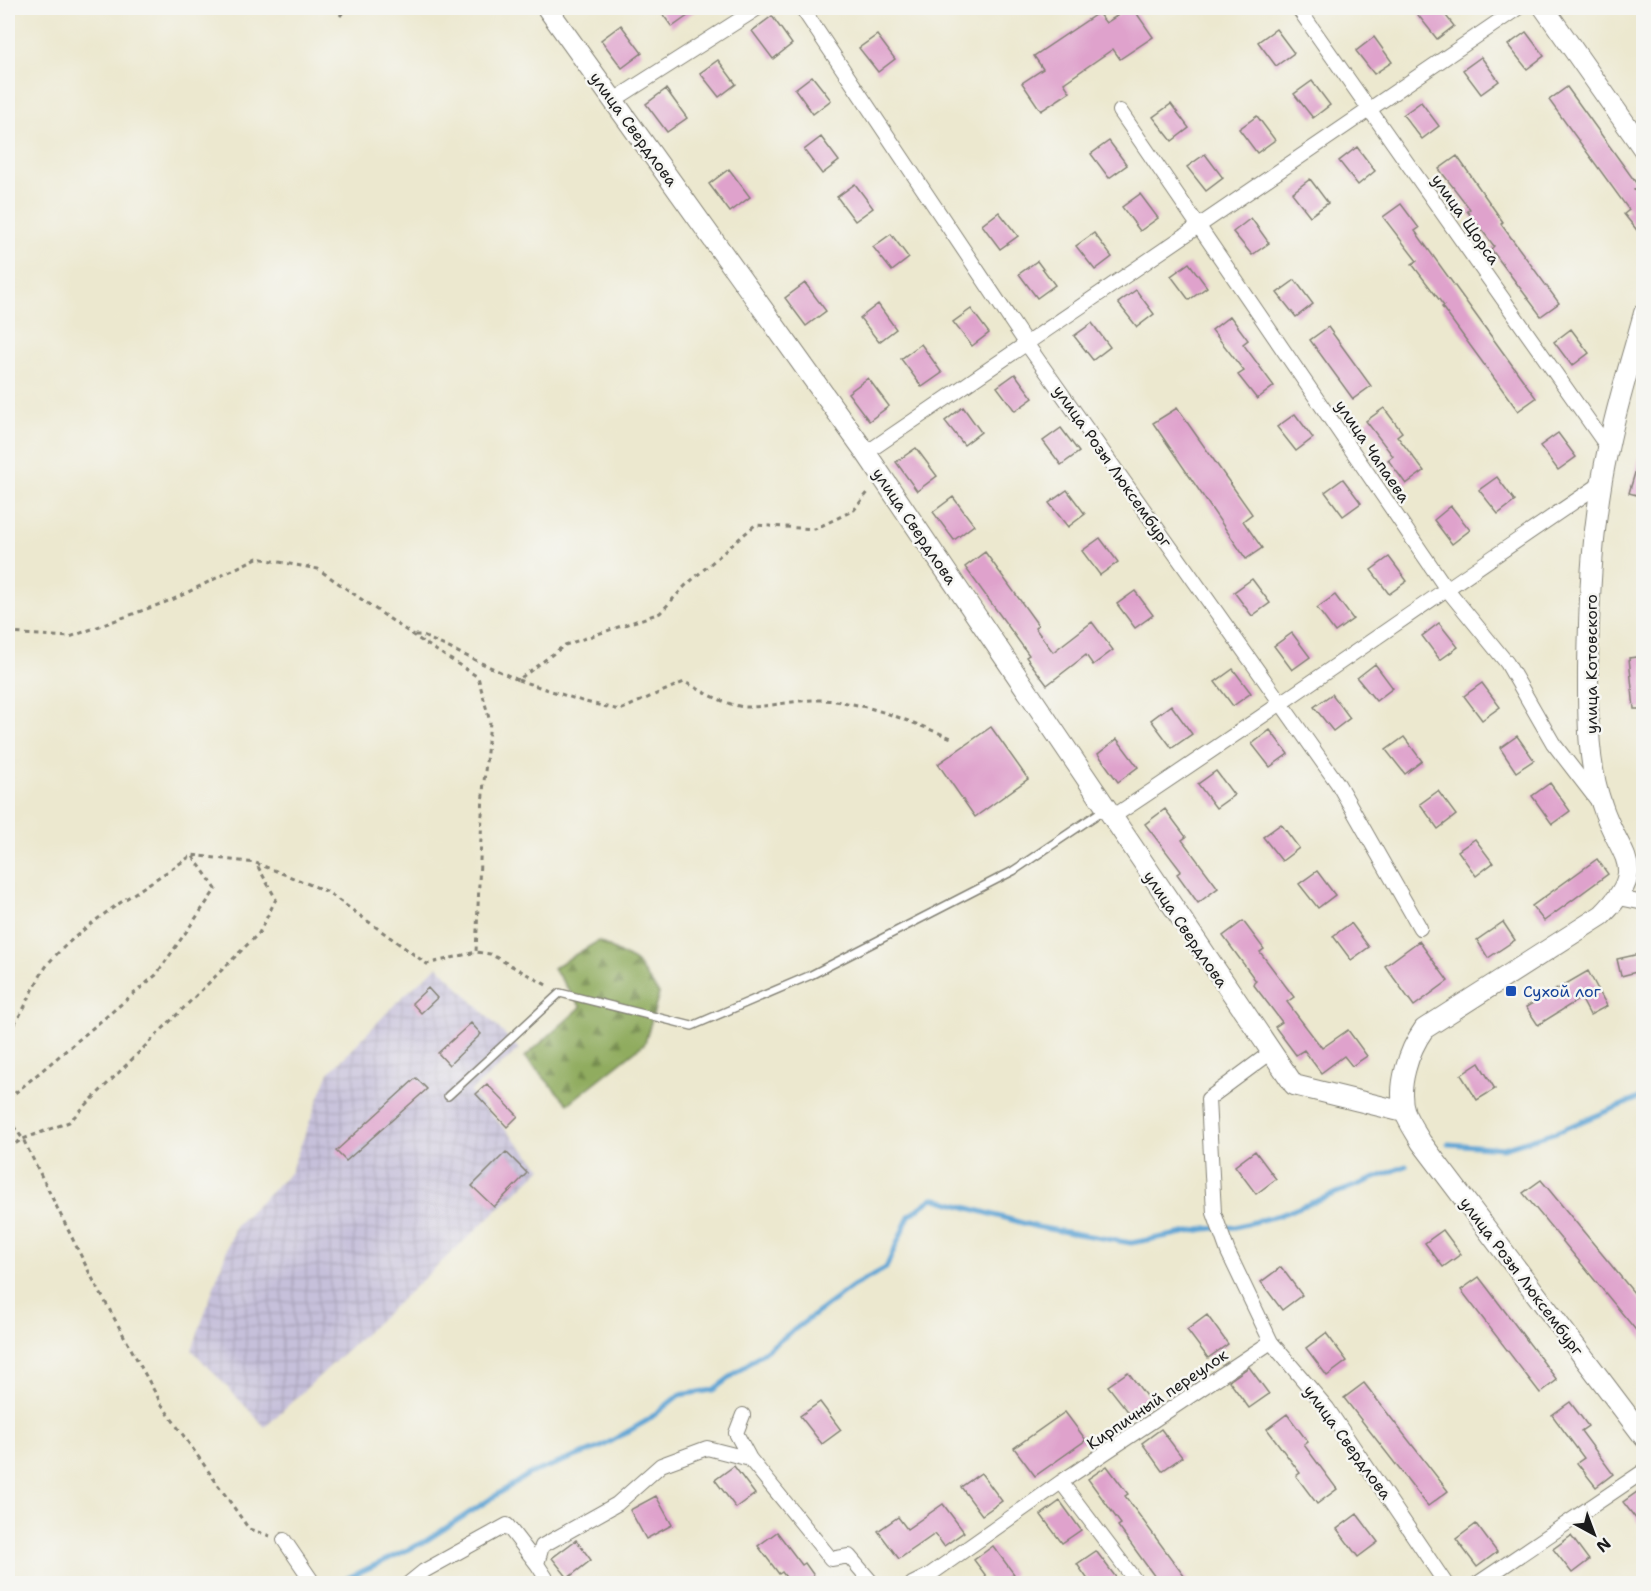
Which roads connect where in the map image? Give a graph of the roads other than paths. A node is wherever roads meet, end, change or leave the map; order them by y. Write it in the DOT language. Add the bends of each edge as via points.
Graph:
graph roads {
  1 [pos="547,8"];
  2 [pos="758,8"];
  3 [pos="802,8"];
  4 [pos="1298,8"];
  5 [pos="1518,8"];
  6 [pos="1544,8"];
  7 [pos="614,100"];
  8 [pos="1368,109"];
  9 [pos="1120,111"];
  10 [pos="1644,150"];
  11 [pos="1199,225"];
  12 [pos="1644,313"];
  13 [pos="1026,343"];
  14 [pos="1608,448"];
  15 [pos="866,453"];
  16 [pos="1602,483"];
  17 [pos="1446,588"];
  18 [pos="1283,705"];
  19 [pos="1602,806"];
  20 [pos="1108,814"];
  21 [pos="1624,899"];
  22 [pos="1644,903"];
  23 [pos="1420,928"];
  24 [pos="1270,1053"];
  25 [pos="447,1096"];
  26 [pos="1404,1112"];
  27 [pos="1271,1342"];
  28 [pos="742,1414"];
  29 [pos="1644,1437"];
  30 [pos="750,1459"];
  31 [pos="1644,1471"];
  32 [pos="1061,1482"];
  33 [pos="284,1540"];
  34 [pos="537,1564"];
  35 [pos="314,1584"];
  36 [pos="408,1584"];
  37 [pos="550,1584"];
  38 [pos="873,1584"];
  39 [pos="912,1584"];
  40 [pos="1138,1584"];
  41 [pos="1446,1584"];
  42 [pos="1477,1584"];
  1 -- 7 [label="street, улица Свердлова"];
  2 -- 7 [label="street"];
  3 -- 13 [label="street, улица Розы Люксембург"];
  4 -- 8 [label="street, улица Щорса"];
  5 -- 8 [label="street"];
  6 -- 10 [label="street"];
  7 -- 15 [label="street, улица Свердлова"];
  8 -- 11 [label="street"];
  8 -- 14 [label="street, улица Щорса"];
  9 -- 11 [label="street, улица Чапаева"];
  11 -- 13 [label="street"];
  11 -- 17 [label="street, улица Чапаева"];
  12 -- 14 [label="street, улица Котовского"];
  13 -- 15 [label="street"];
  13 -- 18 [label="street, улица Розы Люксембург"];
  14 -- 16 [label="street, улица Котовского"];
  15 -- 20 [label="street, улица Свердлова"];
  16 -- 17 [label="street"];
  16 -- 19 [label="street, улица Котовского" via="1589,607 1588,729"];
  17 -- 18 [label="street"];
  17 -- 19 [label="street, улица Чапаева" via="1507,663 1553,743"];
  18 -- 20 [label="street"];
  18 -- 23 [label="street, улица Розы Люксембург" via="1338,784"];
  19 -- 21 [label="street, улица Котовского" via="1632,861 1634,883"];
  20 -- 24 [label="street, улица Свердлова"];
  20 -- 25 [label="lane" via="1013,871 811,975 692,1026 560,993"];
  21 -- 22 [label="street"];
  21 -- 26 [label="street" via="1424,1029 1412,1046 1403,1074"];
  24 -- 26 [label="street, улица Свердлова" via="1294,1085"];
  24 -- 27 [label="street, улица Свердлова" via="1208,1099 1214,1213"];
  26 -- 29 [label="street, улица Розы Люксембург" via="1421,1142"];
  27 -- 32 [label="street, Кирпичный переулок"];
  27 -- 41 [label="street, улица Свердлова" via="1327,1408"];
  28 -- 30 [label="street" via="736,1433"];
  30 -- 34 [label="street" via="707,1448 661,1465 617,1504 542,1546"];
  30 -- 38 [label="street" via="831,1559 849,1556"];
  31 -- 42 [label="street"];
  32 -- 39 [label="street, Кирпичный переулок"];
  32 -- 40 [label="street"];
  33 -- 35 [label="street"];
  34 -- 36 [label="street" via="507,1525"];
  34 -- 37 [label="street"];
}
